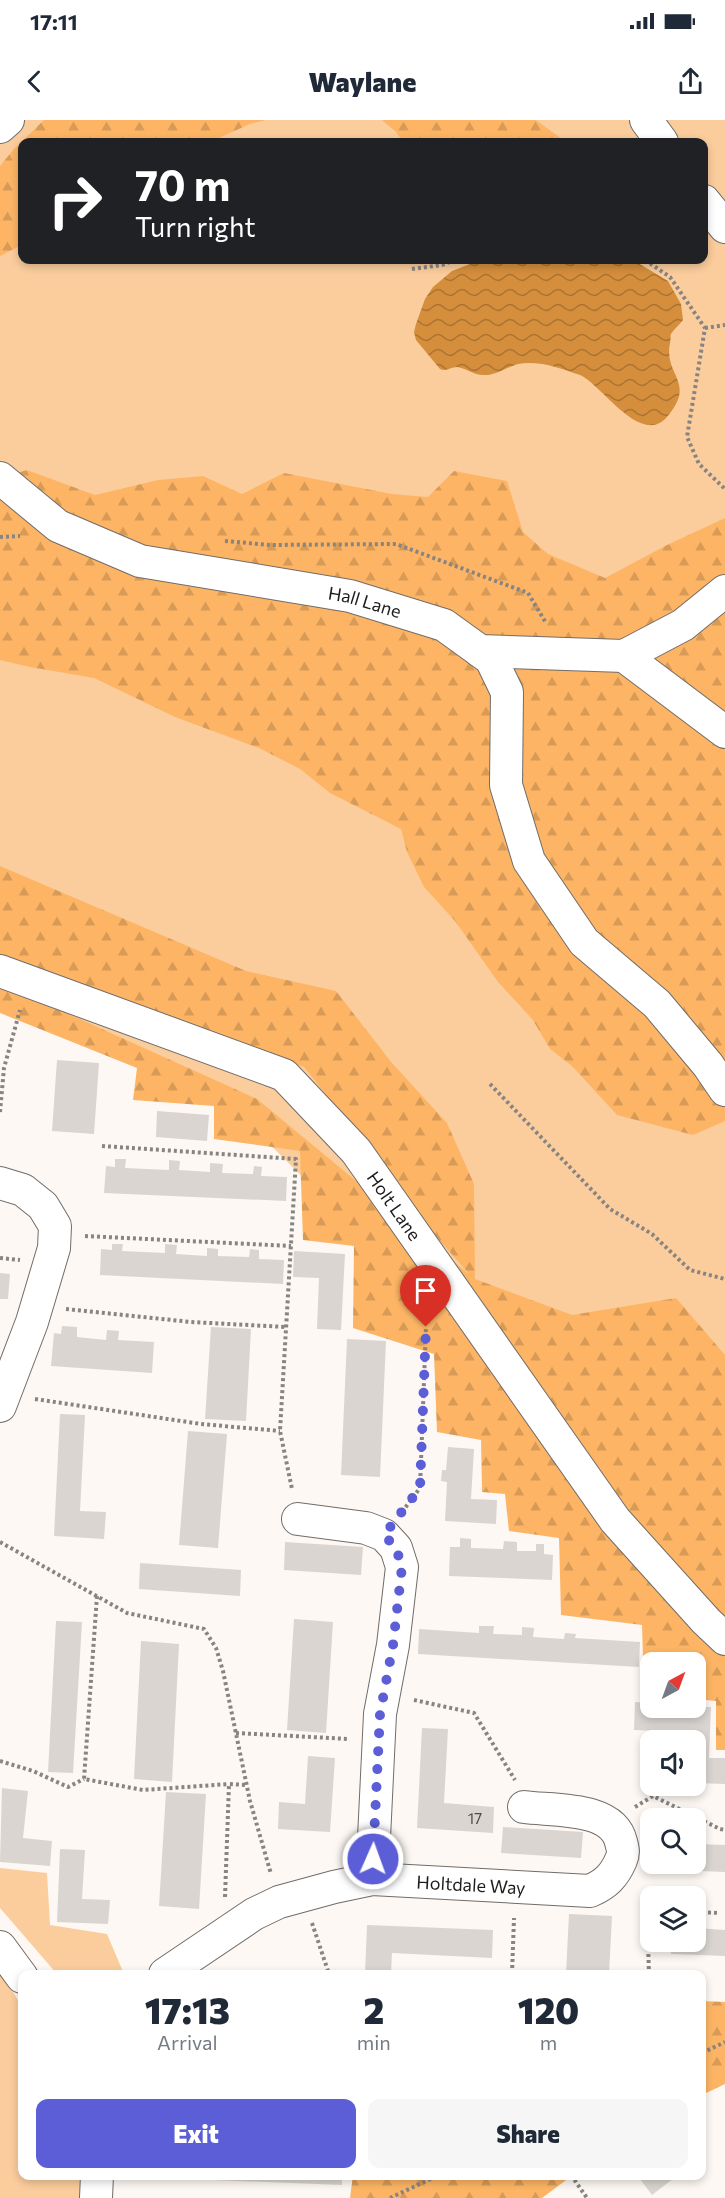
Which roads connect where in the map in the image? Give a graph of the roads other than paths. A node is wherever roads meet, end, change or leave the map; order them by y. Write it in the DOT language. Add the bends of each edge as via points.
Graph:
graph roads {
  1 [pos="8,120"];
  2 [pos="646,120"];
  3 [pos="0,127"];
  4 [pos="659,138"];
  5 [pos="708,206"];
  6 [pos="725,227"];
  7 [pos="0,478"];
  8 [pos="725,591"];
  9 [pos="480,651"];
  10 [pos="624,656"];
  11 [pos="725,732"];
  12 [pos="0,971"];
  13 [pos="725,1090"];
  14 [pos="0,1183"];
  15 [pos="2,1401"];
  16 [pos="298,1519"];
  17 [pos="725,1639"];
  18 [pos="528,1807"];
  19 [pos="372,1879"];
  20 [pos="0,1947"];
  21 [pos="171,1970"];
  22 [pos="18,1972"];
  23 [pos="97,2180"];
  24 [pos="96,2198"];
  1 -- 3 [label="street"];
  2 -- 4 [label="street"];
  5 -- 6 [label="street"];
  7 -- 9 [label="street, Hall Lane" via="58,526 140,561 350,596 444,625"];
  8 -- 10 [label="street" via="683,626"];
  9 -- 10 [label="street"];
  9 -- 13 [label="street, Hall Lane" via="491,659 507,692 506,785 528,861 584,942 657,1004"];
  10 -- 11 [label="street"];
  12 -- 17 [label="street, Holt Lane" via="284,1075 356,1151 615,1520"];
  14 -- 15 [label="street" via="23,1190 43,1206 55,1226 54,1248 32,1323"];
  16 -- 19 [label="street" via="366,1528 384,1535 396,1548 402,1567 379,1740"];
  18 -- 19 [label="street, Holtdale Way" via="591,1814 608,1823 620,1838 624,1854 604,1885 590,1891"];
  19 -- 21 [label="street, Holtdale Way" via="291,1899 254,1914"];
  20 -- 22 [label="street"];
  23 -- 24 [label="street"];
}
